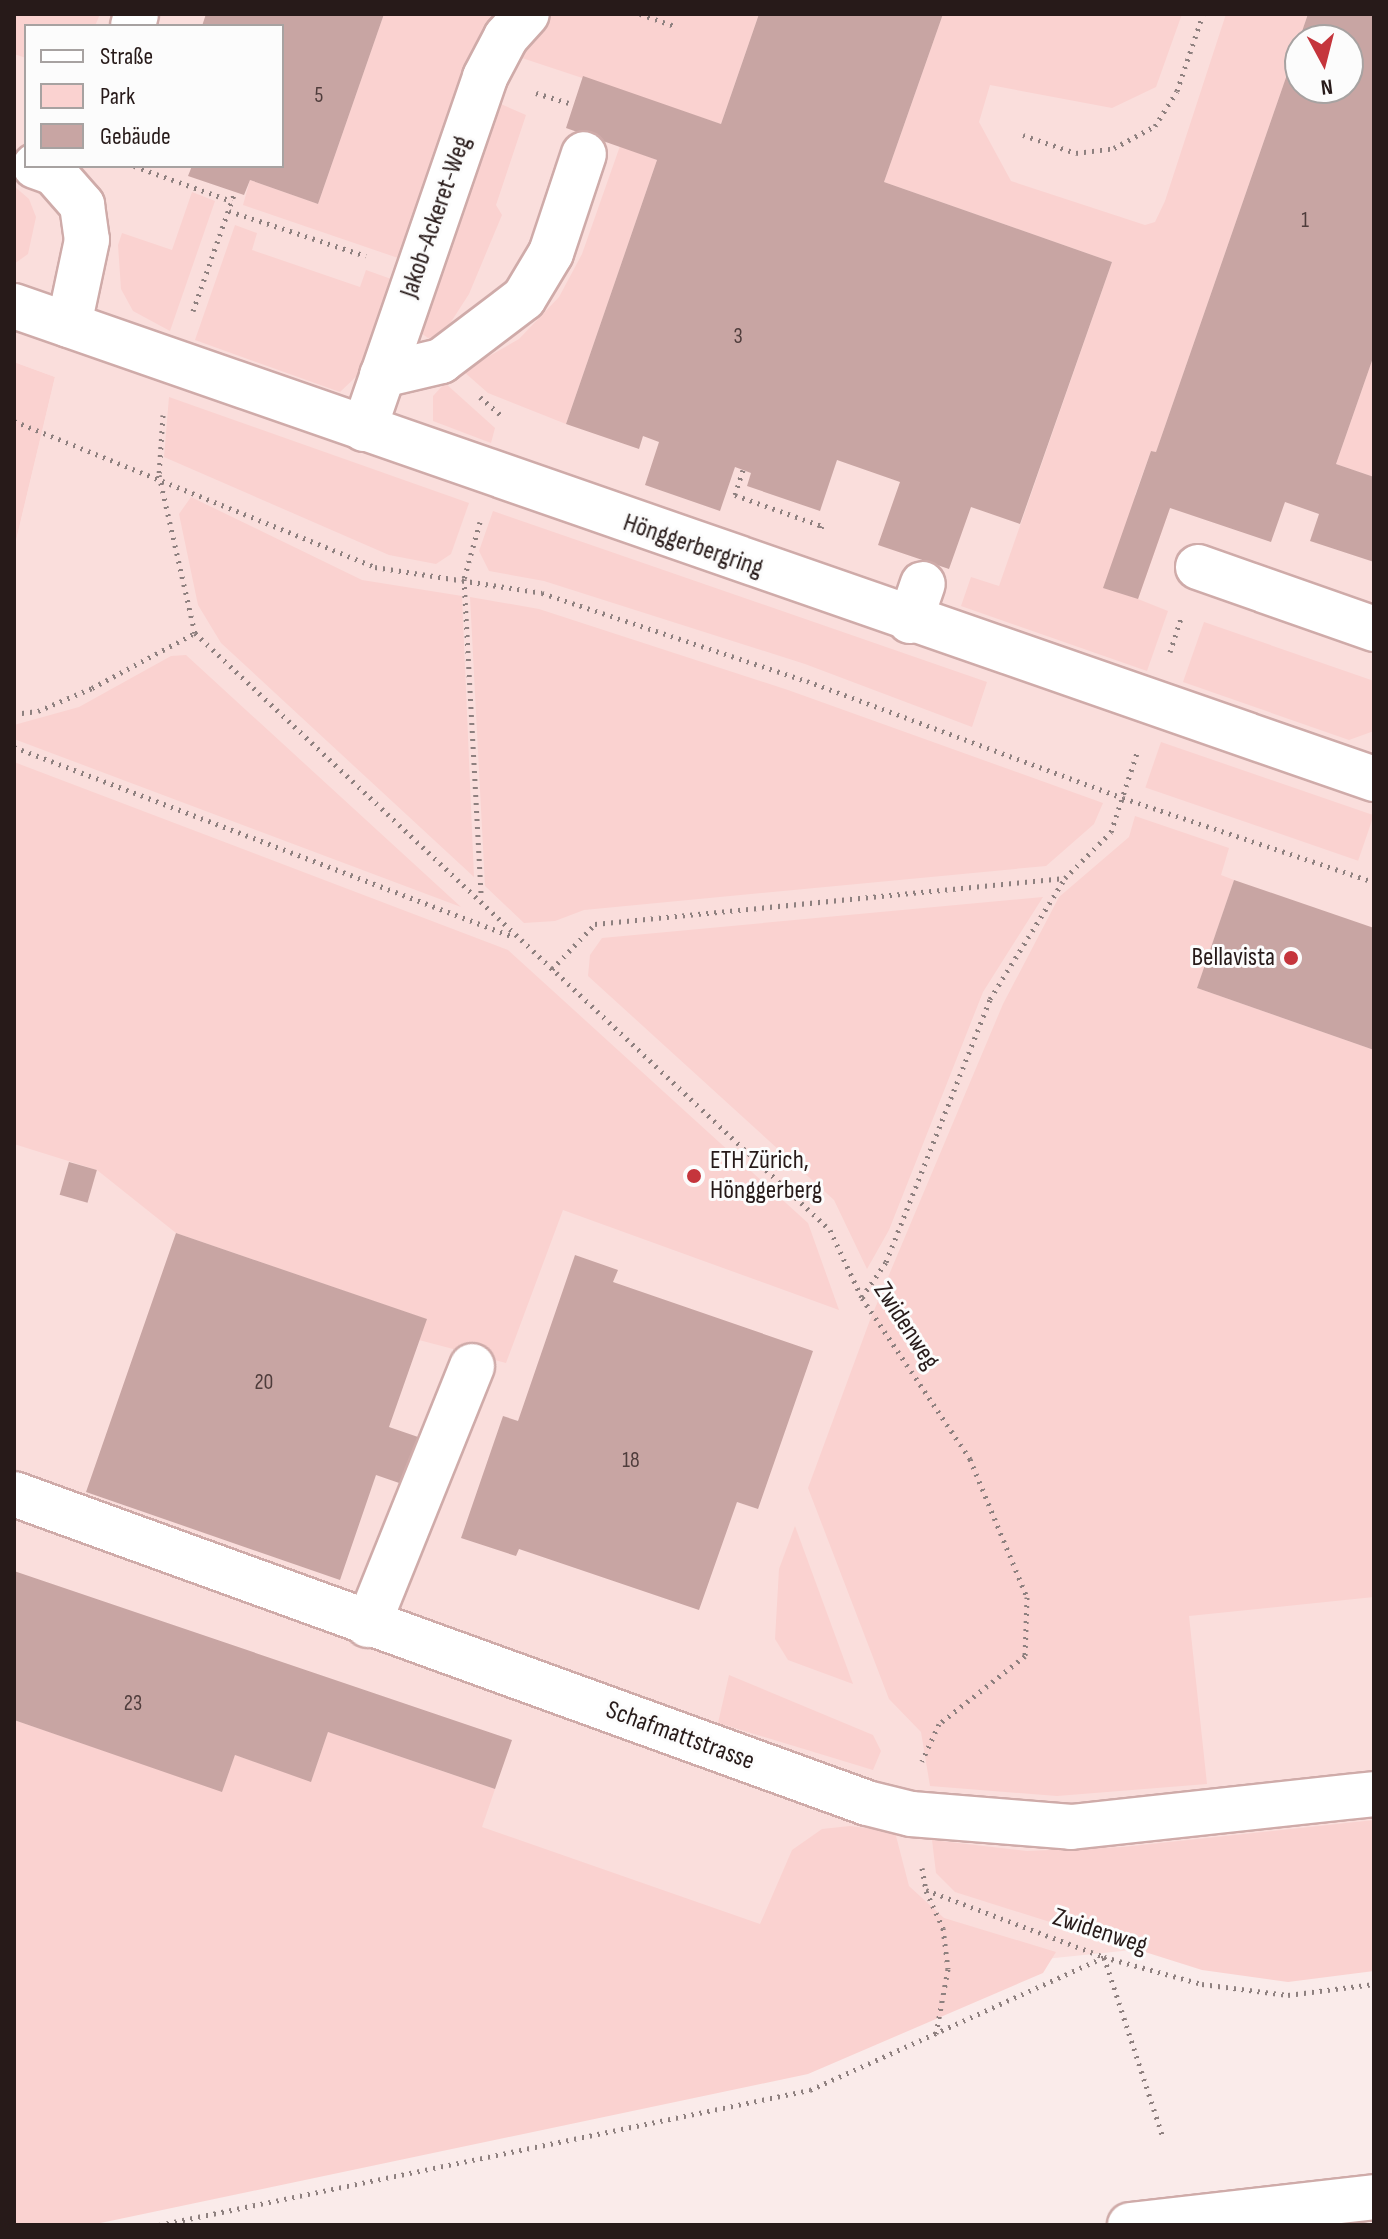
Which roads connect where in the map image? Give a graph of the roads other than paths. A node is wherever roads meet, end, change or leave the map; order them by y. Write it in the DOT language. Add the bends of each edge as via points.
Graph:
graph roads {
  1 [pos="527,14"];
  2 [pos="584,154"];
  3 [pos="40,168"];
  4 [pos="88,186"];
  5 [pos="14,306"];
  6 [pos="69,325"];
  7 [pos="382,375"];
  8 [pos="364,429"];
  9 [pos="1198,567"];
  10 [pos="1374,629"];
  11 [pos="1374,779"];
  12 [pos="472,1366"];
  13 [pos="14,1494"];
  14 [pos="368,1625"];
  15 [pos="1374,1794"];
  16 [pos="1374,2197"];
  17 [pos="1130,2225"];
  1 -- 7 [label="street, Jakob-Ackeret-Weg" via="506,37 485,77"];
  2 -- 7 [label="street" via="551,253 524,298 441,361"];
  3 -- 4 [label="street"];
  4 -- 6 [label="street" via="87,240"];
  5 -- 6 [label="street, Hönggerbergring"];
  6 -- 8 [label="street, Hönggerbergring"];
  7 -- 8 [label="street, Jakob-Ackeret-Weg"];
  8 -- 11 [label="street, Hönggerbergring" via="917,603"];
  9 -- 10 [label="street"];
  12 -- 14 [label="street"];
  13 -- 14 [label="street, Schafmattstrasse"];
  14 -- 15 [label="street, Schafmattstrasse" via="911,1814 1071,1827"];
  16 -- 17 [label="street"];
}
